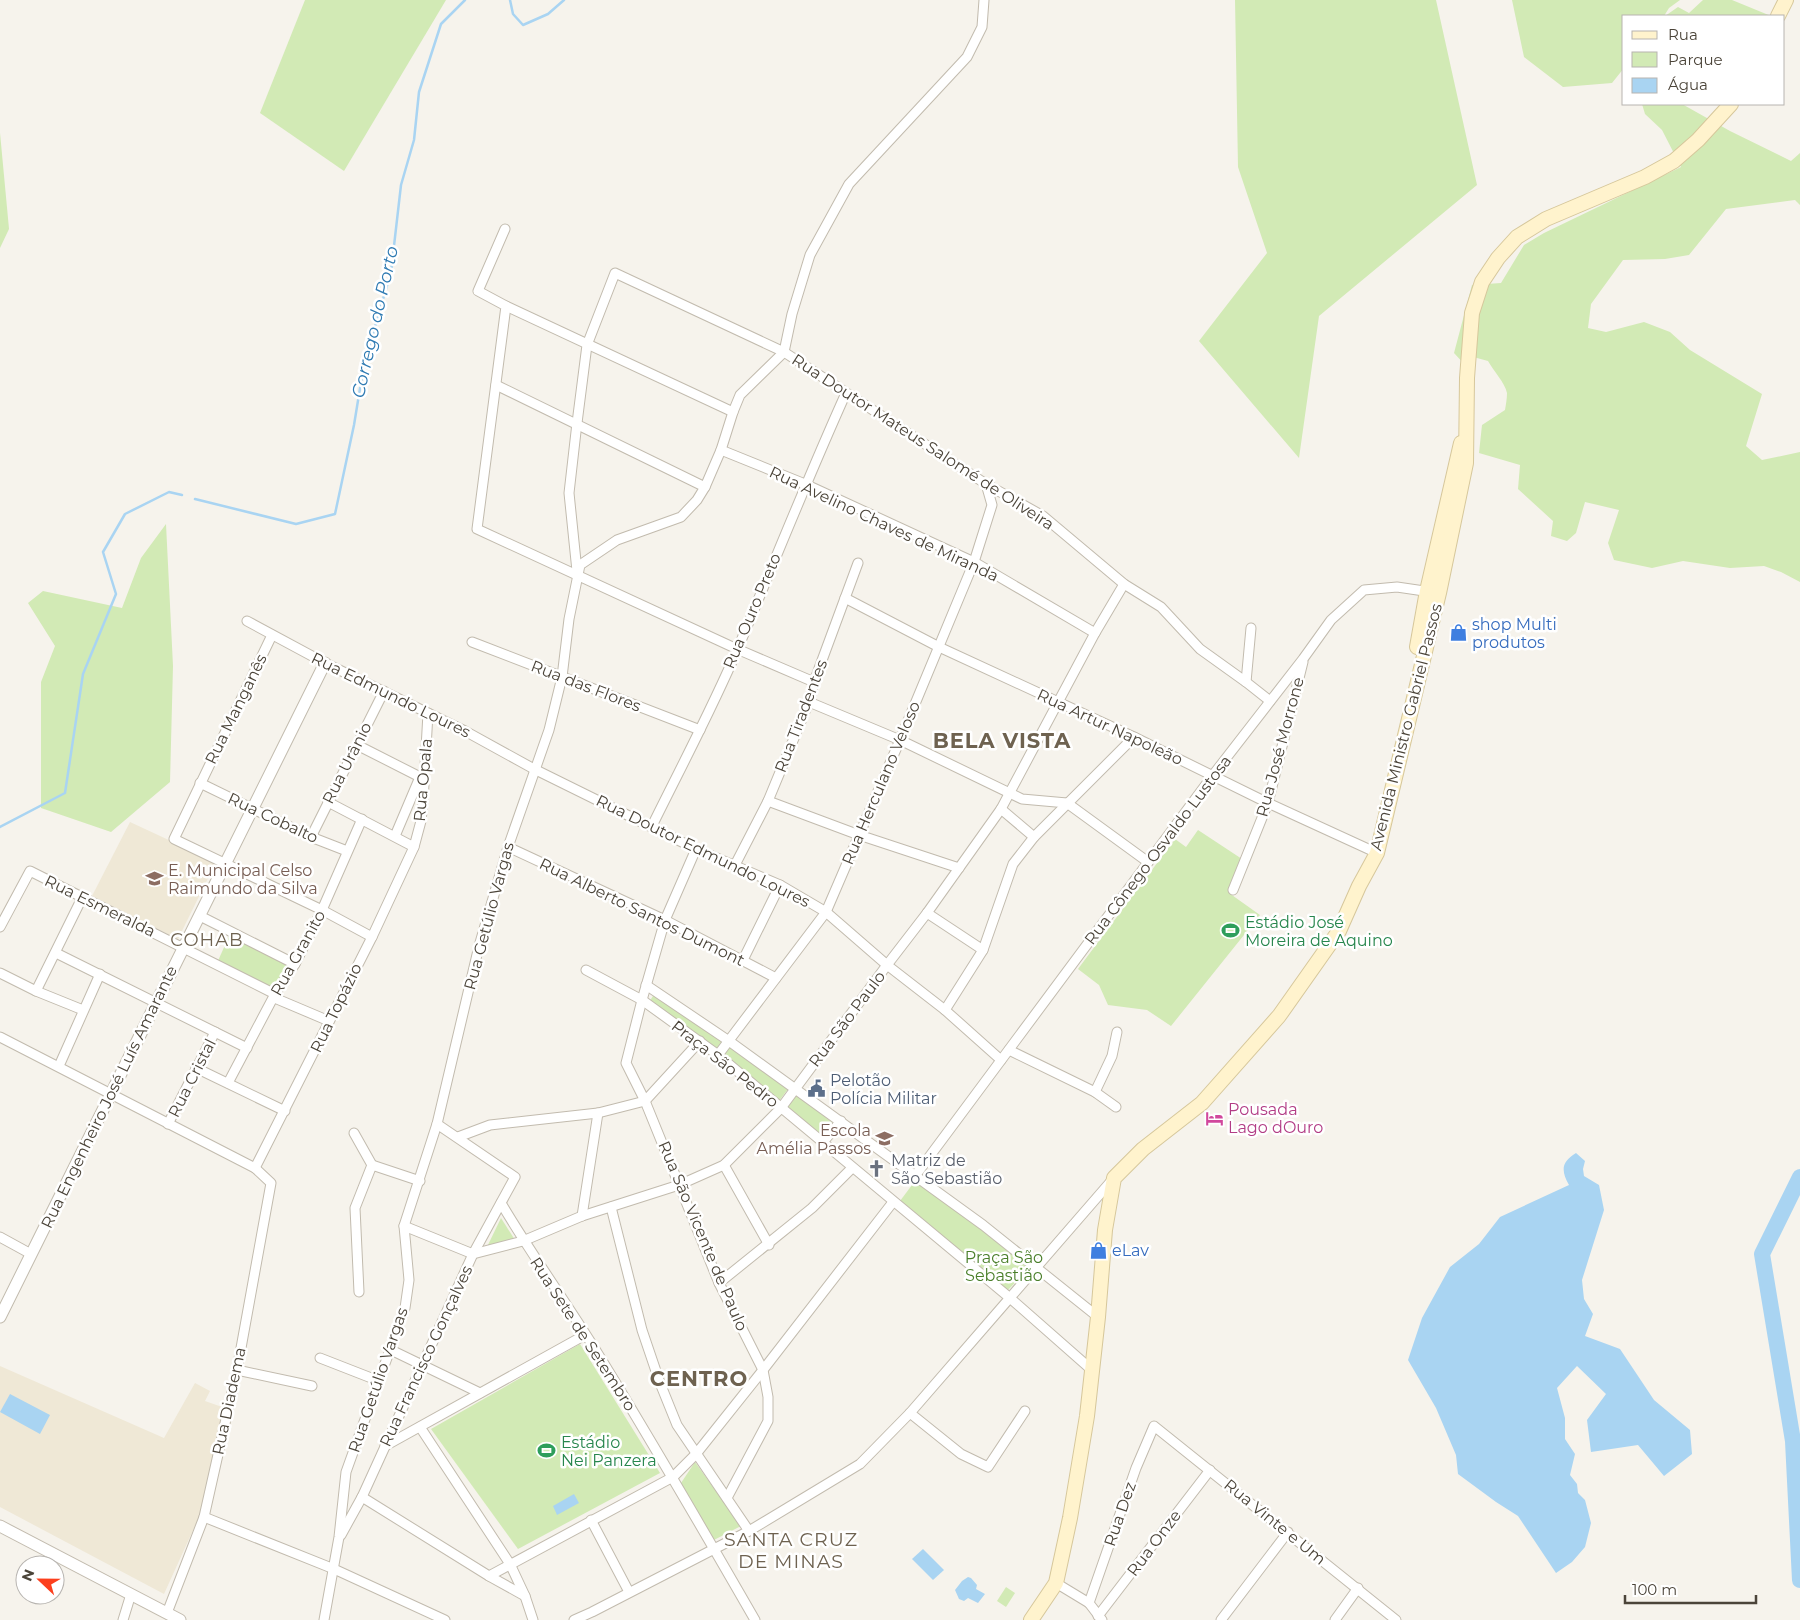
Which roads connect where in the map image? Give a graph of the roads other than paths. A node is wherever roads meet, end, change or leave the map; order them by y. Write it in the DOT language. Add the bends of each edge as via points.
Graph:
graph roads {
  1 [pos="984,0"];
  2 [pos="1786,0"];
  3 [pos="1778,15"];
  4 [pos="1730,105"];
  5 [pos="505,229"];
  6 [pos="506,306"];
  7 [pos="587,345"];
  8 [pos="784,352"];
  9 [pos="496,385"];
  10 [pos="846,393"];
  11 [pos="733,412"];
  12 [pos="577,423"];
  13 [pos="721,450"];
  14 [pos="805,484"];
  15 [pos="986,484"];
  16 [pos="705,487"];
  17 [pos="974,562"];
  18 [pos="858,564"];
  19 [pos="578,576"];
  20 [pos="1124,584"];
  21 [pos="1433,592"];
  22 [pos="845,598"];
  23 [pos="247,621"];
  24 [pos="1251,628"];
  25 [pos="1095,633"];
  26 [pos="272,635"];
  27 [pos="472,642"];
  28 [pos="939,647"];
  29 [pos="737,649"];
  30 [pos="1303,659"];
  31 [pos="325,663"];
  32 [pos="562,678"];
  33 [pos="814,682"];
  34 [pos="1246,682"];
  35 [pos="384,691"];
  36 [pos="1270,701"];
  37 [pos="809,702"];
  38 [pos="1059,703"];
  39 [pos="428,713"];
  40 [pos="700,730"];
  41 [pos="1134,737"];
  42 [pos="900,740"];
  43 [pos="356,745"];
  44 [pos="534,770"];
  45 [pos="1213,776"];
  46 [pos="422,778"];
  47 [pos="200,783"];
  48 [pos="1010,794"];
  49 [pos="768,801"];
  50 [pos="328,802"];
  51 [pos="1067,803"];
  52 [pos="1268,803"];
  53 [pos="252,809"];
  54 [pos="1000,809"];
  55 [pos="362,819"];
  56 [pos="652,826"];
  57 [pos="859,835"];
  58 [pos="311,836"];
  59 [pos="395,836"];
  60 [pos="1034,837"];
  61 [pos="414,847"];
  62 [pos="508,847"];
  63 [pos="696,849"];
  64 [pos="347,851"];
  65 [pos="1373,852"];
  66 [pos="1148,862"];
  67 [pos="226,865"];
  68 [pos="735,865"];
  69 [pos="959,868"];
  70 [pos="780,886"];
  71 [pos="1233,890"];
  72 [pos="82,898"];
  73 [pos="322,910"];
  74 [pos="826,912"];
  75 [pos="927,913"];
  76 [pos="200,916"];
  77 [pos="665,920"];
  78 [pos="0,927"];
  79 [pos="372,937"];
  80 [pos="184,947"];
  81 [pos="983,950"];
  82 [pos="56,953"];
  83 [pos="743,960"];
  84 [pos="295,964"];
  85 [pos="887,964"];
  86 [pos="586,970"];
  87 [pos="0,973"];
  88 [pos="100,974"];
  89 [pos="776,978"];
  90 [pos="646,985"];
  91 [pos="36,992"];
  92 [pos="275,994"];
  93 [pos="642,1000"];
  94 [pos="156,1004"];
  95 [pos="83,1010"];
  96 [pos="945,1010"];
  97 [pos="329,1021"];
  98 [pos="215,1032"];
  99 [pos="1117,1032"];
  100 [pos="0,1037"];
  101 [pos="700,1041"];
  102 [pos="729,1041"];
  103 [pos="247,1048"];
  104 [pos="1009,1050"];
  105 [pos="718,1055"];
  106 [pos="1001,1060"];
  107 [pos="58,1066"];
  108 [pos="196,1068"];
  109 [pos="228,1083"];
  110 [pos="795,1089"];
  111 [pos="1095,1092"];
  112 [pos="110,1094"];
  113 [pos="645,1101"];
  114 [pos="1116,1107"];
  115 [pos="781,1108"];
  116 [pos="285,1111"];
  117 [pos="598,1113"];
  118 [pos="841,1121"];
  119 [pos="168,1124"];
  120 [pos="437,1124"];
  121 [pos="354,1133"];
  122 [pos="458,1137"];
  123 [pos="823,1142"];
  124 [pos="372,1165"];
  125 [pos="724,1165"];
  126 [pos="255,1168"];
  127 [pos="852,1168"];
  128 [pos="915,1176"];
  129 [pos="1114,1178"];
  130 [pos="420,1181"];
  131 [pos="679,1185"];
  132 [pos="893,1202"];
  133 [pos="501,1203"];
  134 [pos="611,1207"];
  135 [pos="582,1216"];
  136 [pos="404,1226"];
  137 [pos="0,1237"];
  138 [pos="524,1241"];
  139 [pos="769,1245"];
  140 [pos="31,1254"];
  141 [pos="473,1254"];
  142 [pos="1036,1268"];
  143 [pos="719,1284"];
  144 [pos="359,1292"];
  145 [pos="1010,1298"];
  146 [pos="0,1317"];
  147 [pos="1098,1317"];
  148 [pos="585,1335"];
  149 [pos="391,1350"];
  150 [pos="320,1358"];
  151 [pos="423,1365"];
  152 [pos="236,1370"];
  153 [pos="763,1370"];
  154 [pos="1093,1371"];
  155 [pos="379,1381"];
  156 [pos="312,1386"];
  157 [pos="480,1393"];
  158 [pos="1025,1411"];
  159 [pos="910,1413"];
  160 [pos="1154,1426"];
  161 [pos="420,1427"];
  162 [pos="385,1446"];
  163 [pos="696,1454"];
  164 [pos="1210,1470"];
  165 [pos="673,1477"];
  166 [pos="362,1498"];
  167 [pos="727,1498"];
  168 [pos="204,1517"];
  169 [pos="591,1520"];
  170 [pos="0,1526"];
  171 [pos="749,1531"];
  172 [pos="1288,1532"];
  173 [pos="339,1537"];
  174 [pos="713,1548"];
  175 [pos="510,1564"];
  176 [pos="334,1569"];
  177 [pos="489,1576"];
  178 [pos="1056,1583"];
  179 [pos="1358,1588"];
  180 [pos="629,1592"];
  181 [pos="130,1594"];
  182 [pos="526,1596"];
  183 [pos="1089,1603"];
  184 [pos="168,1613"];
  185 [pos="1100,1618"];
  186 [pos="123,1620"];
  187 [pos="180,1620"];
  188 [pos="324,1620"];
  189 [pos="445,1620"];
  190 [pos="533,1620"];
  191 [pos="574,1620"];
  192 [pos="755,1620"];
  193 [pos="1032,1620"];
  194 [pos="1221,1620"];
  195 [pos="1335,1620"];
  196 [pos="1396,1620"];
  1 -- 8 [label="street" via="982,28 967,56 849,184 810,256"];
  2 -- 3 [label="main road"];
  4 -- 21 [label="main road, Avenida Ministro Gabriel Passos" via="1674,161 1546,219 1517,237 1482,282 1472,313 1466,463"];
  5 -- 6 [label="street" via="478,291"];
  6 -- 7 [label="street"];
  6 -- 9 [label="street"];
  7 -- 8 [label="street, Rua Doutor Mateus Salomé de Oliveira" via="615,273"];
  7 -- 11 [label="street"];
  7 -- 12 [label="street"];
  8 -- 10 [label="street, Rua Doutor Mateus Salomé de Oliveira"];
  8 -- 11 [label="street, Rua Getúlio Vargas" via="740,395"];
  9 -- 12 [label="street"];
  9 -- 19 [label="street" via="477,530"];
  10 -- 14 [label="street, Rua Ouro Preto"];
  10 -- 15 [label="street, Rua Doutor Mateus Salomé de Oliveira"];
  11 -- 13 [label="street, Rua Getúlio Vargas"];
  12 -- 16 [label="street"];
  12 -- 19 [label="street" via="569,493"];
  13 -- 14 [label="street, Rua Avelino Chaves de Miranda"];
  13 -- 16 [label="street, Rua Getúlio Vargas"];
  14 -- 17 [label="street, Rua Avelino Chaves de Miranda"];
  14 -- 29 [label="street, Rua Ouro Preto"];
  15 -- 17 [label="street, Rua Herculano Veloso" via="992,506"];
  15 -- 20 [label="street, Rua Doutor Mateus Salomé de Oliveira" via="1043,516"];
  16 -- 19 [label="street, Rua Getúlio Vargas" via="681,517 618,540 580,564"];
  17 -- 25 [label="street, Rua Avelino Chaves de Miranda"];
  17 -- 28 [label="street, Rua Herculano Veloso"];
  18 -- 22 [label="street, Rua Tiradentes"];
  19 -- 29 [label="street"];
  19 -- 32 [label="street, Rua Getúlio Vargas"];
  20 -- 25 [label="street, Rua São Paulo"];
  20 -- 34 [label="street, Rua Doutor Mateus Salomé de Oliveira" via="1161,607 1200,649"];
  21 -- 30 [label="street, Rua Cônego Osvaldo Lustosa" via="1397,587 1364,590 1331,620"];
  21 -- 65 [label="main road, Avenida Ministro Gabriel Passos"];
  22 -- 28 [label="street, Rua Artur Napoleão"];
  22 -- 33 [label="street, Rua Tiradentes"];
  23 -- 26 [label="street, Rua Edmundo Loures"];
  24 -- 34 [label="street"];
  25 -- 38 [label="street, Rua São Paulo"];
  26 -- 31 [label="street, Rua Edmundo Loures"];
  26 -- 47 [label="street, Rua Manganês"];
  27 -- 32 [label="street, Rua das Flores"];
  28 -- 38 [label="street, Rua Artur Napoleão"];
  28 -- 42 [label="street, Rua Herculano Veloso"];
  29 -- 33 [label="street"];
  29 -- 40 [label="street, Rua Ouro Preto"];
  30 -- 36 [label="street, Rua Cônego Osvaldo Lustosa"];
  30 -- 52 [label="street, Rua José Morrone"];
  31 -- 35 [label="street, Rua Edmundo Loures"];
  31 -- 53 [label="street, Rua Engenheiro José Luís Amarante"];
  32 -- 40 [label="street, Rua das Flores"];
  32 -- 44 [label="street, Rua Getúlio Vargas" via="549,730"];
  33 -- 37 [label="street, Rua Tiradentes"];
  34 -- 36 [label="street, Rua Doutor Mateus Salomé de Oliveira"];
  35 -- 39 [label="street, Rua Edmundo Loures"];
  35 -- 43 [label="street, Rua Urânio"];
  36 -- 45 [label="street, Rua Cônego Osvaldo Lustosa"];
  37 -- 42 [label="street"];
  37 -- 49 [label="street, Rua Tiradentes"];
  38 -- 41 [label="street, Rua Artur Napoleão"];
  38 -- 48 [label="street, Rua São Paulo"];
  39 -- 44 [label="street, Rua Edmundo Loures"];
  39 -- 46 [label="street, Rua Opala"];
  40 -- 56 [label="street, Rua Ouro Preto"];
  41 -- 45 [label="street, Rua Artur Napoleão"];
  41 -- 51 [label="street"];
  42 -- 48 [label="street"];
  42 -- 57 [label="street, Rua Herculano Veloso"];
  43 -- 46 [label="street"];
  43 -- 50 [label="street, Rua Urânio"];
  44 -- 56 [label="street, Rua Doutor Edmundo Loures"];
  44 -- 62 [label="street, Rua Getúlio Vargas"];
  45 -- 52 [label="street, Rua Artur Napoleão"];
  45 -- 66 [label="street, Rua Cônego Osvaldo Lustosa"];
  46 -- 59 [label="street"];
  46 -- 61 [label="street, Rua Opala" via="421,821"];
  47 -- 53 [label="street, Rua Cobalto"];
  47 -- 67 [label="street, Rua Manganês" via="174,839"];
  48 -- 51 [label="street" via="1022,799"];
  48 -- 54 [label="street, Rua São Paulo"];
  49 -- 57 [label="street"];
  49 -- 68 [label="street, Rua Tiradentes"];
  50 -- 55 [label="street"];
  50 -- 58 [label="street, Rua Urânio"];
  51 -- 60 [label="street"];
  51 -- 66 [label="street"];
  52 -- 65 [label="street, Rua Artur Napoleão"];
  52 -- 71 [label="street, Rua José Morrone"];
  53 -- 58 [label="street, Rua Cobalto"];
  53 -- 67 [label="street, Rua Engenheiro José Luís Amarante"];
  54 -- 60 [label="street"];
  54 -- 69 [label="street, Rua São Paulo"];
  55 -- 59 [label="street"];
  55 -- 64 [label="street, Rua Granito"];
  56 -- 63 [label="street, Rua Doutor Edmundo Loures"];
  57 -- 69 [label="street"];
  57 -- 74 [label="street, Rua Herculano Veloso"];
  58 -- 64 [label="street, Rua Cobalto"];
  59 -- 61 [label="street"];
  60 -- 81 [label="street" via="1013,864"];
  61 -- 79 [label="street, Rua Topázio"];
  62 -- 77 [label="street, Rua Alberto Santos Dumont"];
  62 -- 120 [label="street, Rua Getúlio Vargas" via="479,946"];
  63 -- 68 [label="street, Rua Doutor Edmundo Loures"];
  63 -- 77 [label="street, Rua São Vicente de Paulo"];
  64 -- 73 [label="street, Rua Granito"];
  65 -- 129 [label="main road, Avenida Ministro Gabriel Passos" via="1339,931 1279,1016 1202,1103 1142,1149"];
  66 -- 104 [label="street, Rua Cônego Osvaldo Lustosa"];
  67 -- 73 [label="street"];
  67 -- 76 [label="street, Rua Engenheiro José Luís Amarante"];
  68 -- 70 [label="street, Rua Doutor Edmundo Loures"];
  69 -- 75 [label="street, Rua São Paulo"];
  70 -- 74 [label="street, Rua Doutor Edmundo Loures"];
  70 -- 83 [label="street"];
  72 -- 78 [label="street, Rua Esmeralda" via="30,871"];
  72 -- 80 [label="street, Rua Esmeralda"];
  72 -- 82 [label="street"];
  73 -- 79 [label="street"];
  73 -- 84 [label="street, Rua Granito"];
  74 -- 85 [label="street, Rua Doutor Edmundo Loures"];
  74 -- 89 [label="street, Rua Herculano Veloso"];
  75 -- 81 [label="street"];
  75 -- 85 [label="street, Rua São Paulo"];
  76 -- 80 [label="street, Rua Engenheiro José Luís Amarante"];
  76 -- 84 [label="street"];
  77 -- 83 [label="street, Rua Alberto Santos Dumont"];
  77 -- 90 [label="street, Rua São Vicente de Paulo"];
  79 -- 97 [label="street, Rua Topázio"];
  80 -- 92 [label="street, Rua Esmeralda"];
  80 -- 94 [label="street, Rua Engenheiro José Luís Amarante"];
  81 -- 96 [label="street"];
  82 -- 88 [label="street"];
  82 -- 91 [label="street"];
  83 -- 89 [label="street, Rua Alberto Santos Dumont"];
  84 -- 92 [label="street, Rua Granito"];
  85 -- 96 [label="street, Rua Doutor Edmundo Loures"];
  85 -- 110 [label="street, Rua São Paulo"];
  86 -- 93 [label="street, Praça São Pedro"];
  87 -- 91 [label="street"];
  88 -- 94 [label="street"];
  88 -- 95 [label="street"];
  89 -- 102 [label="street, Rua Herculano Veloso"];
  90 -- 93 [label="street, Rua São Vicente de Paulo"];
  90 -- 102 [label="street"];
  91 -- 95 [label="street"];
  92 -- 97 [label="street, Rua Esmeralda" via="277,999"];
  92 -- 103 [label="street, Rua Granito"];
  93 -- 101 [label="street, Praça São Pedro"];
  93 -- 113 [label="street, Rua São Vicente de Paulo" via="626,1063"];
  94 -- 98 [label="street"];
  94 -- 112 [label="street, Rua Engenheiro José Luís Amarante"];
  95 -- 107 [label="street"];
  96 -- 106 [label="street, Rua Doutor Edmundo Loures"];
  97 -- 116 [label="street, Rua Topázio"];
  98 -- 103 [label="street"];
  98 -- 108 [label="street, Rua Cristal"];
  99 -- 111 [label="street" via="1112,1056"];
  100 -- 107 [label="street"];
  101 -- 105 [label="street, Praça São Pedro"];
  101 -- 113 [label="street"];
  102 -- 105 [label="street, Rua Herculano Veloso"];
  102 -- 110 [label="street"];
  103 -- 109 [label="street, Rua Granito"];
  104 -- 106 [label="street, Rua Cônego Osvaldo Lustosa"];
  104 -- 111 [label="street"];
  105 -- 115 [label="street, Praça São Pedro"];
  106 -- 128 [label="street, Rua Cônego Osvaldo Lustosa"];
  107 -- 112 [label="street"];
  108 -- 109 [label="street"];
  108 -- 119 [label="street, Rua Cristal"];
  109 -- 116 [label="street"];
  110 -- 115 [label="street, Rua São Paulo"];
  110 -- 118 [label="street"];
  111 -- 114 [label="street"];
  112 -- 119 [label="street"];
  112 -- 140 [label="street, Rua Engenheiro José Luís Amarante"];
  113 -- 117 [label="street"];
  113 -- 131 [label="street, Rua São Vicente de Paulo"];
  115 -- 123 [label="street, Praça São Pedro"];
  115 -- 125 [label="street, Rua São Paulo"];
  116 -- 126 [label="street, Rua Topázio"];
  117 -- 122 [label="street" via="490,1125"];
  117 -- 135 [label="street"];
  118 -- 123 [label="street"];
  118 -- 128 [label="street"];
  119 -- 126 [label="street"];
  120 -- 122 [label="street"];
  120 -- 130 [label="street, Rua Getúlio Vargas"];
  121 -- 124 [label="street"];
  122 -- 133 [label="street, Rua Francisco Gonçalves" via="515,1176"];
  123 -- 127 [label="street, Praça São Pedro"];
  124 -- 130 [label="street"];
  124 -- 144 [label="street" via="355,1208"];
  125 -- 131 [label="street, Rua São Paulo"];
  125 -- 139 [label="street"];
  126 -- 152 [label="street, Rua Diadema" via="272,1183"];
  127 -- 132 [label="street"];
  127 -- 139 [label="street"];
  128 -- 142 [label="street"];
  129 -- 142 [label="street"];
  129 -- 147 [label="main road" via="1105,1230"];
  130 -- 136 [label="street, Rua Getúlio Vargas"];
  131 -- 134 [label="street, Rua São Paulo"];
  131 -- 143 [label="street, Rua São Vicente de Paulo"];
  132 -- 145 [label="street"];
  132 -- 153 [label="street"];
  133 -- 138 [label="street, Rua Sete de Setembro"];
  133 -- 141 [label="street, Rua Francisco Gonçalves"];
  134 -- 135 [label="street, Rua São Paulo"];
  134 -- 163 [label="street" via="642,1330 660,1383 677,1425"];
  135 -- 138 [label="street, Rua São Paulo"];
  136 -- 141 [label="street"];
  136 -- 149 [label="street, Rua Getúlio Vargas" via="409,1280 405,1308"];
  137 -- 140 [label="street"];
  138 -- 141 [label="street, Rua São Paulo"];
  138 -- 148 [label="street, Rua Sete de Setembro"];
  139 -- 143 [label="street"];
  140 -- 146 [label="street, Rua Engenheiro José Luís Amarante"];
  141 -- 151 [label="street, Rua Francisco Gonçalves"];
  142 -- 145 [label="street"];
  142 -- 147 [label="street"];
  143 -- 153 [label="street, Rua São Vicente de Paulo"];
  145 -- 154 [label="street"];
  145 -- 159 [label="street"];
  147 -- 154 [label="main road"];
  148 -- 157 [label="street"];
  148 -- 165 [label="street, Rua Sete de Setembro"];
  149 -- 151 [label="street"];
  149 -- 155 [label="street, Rua Getúlio Vargas"];
  150 -- 155 [label="street"];
  151 -- 157 [label="street"];
  151 -- 162 [label="street, Rua Francisco Gonçalves"];
  152 -- 156 [label="street"];
  152 -- 168 [label="street, Rua Diadema"];
  153 -- 163 [label="street"];
  153 -- 167 [label="street, Rua São Vicente de Paulo" via="768,1421"];
  154 -- 178 [label="main road" via="1070,1518"];
  155 -- 173 [label="street, Rua Getúlio Vargas" via="346,1472"];
  157 -- 161 [label="street"];
  158 -- 159 [label="street" via="988,1468 962,1454"];
  159 -- 171 [label="street" via="860,1464"];
  160 -- 164 [label="street, Rua Vinte e Um"];
  160 -- 183 [label="street, Rua Dez"];
  161 -- 162 [label="street"];
  161 -- 175 [label="street"];
  162 -- 166 [label="street, Rua Francisco Gonçalves"];
  163 -- 165 [label="street"];
  163 -- 167 [label="street"];
  164 -- 172 [label="street, Rua Vinte e Um"];
  164 -- 185 [label="street, Rua Onze"];
  165 -- 169 [label="street"];
  165 -- 174 [label="street, Rua Sete de Setembro"];
  166 -- 173 [label="street, Rua Francisco Gonçalves"];
  166 -- 177 [label="street"];
  167 -- 171 [label="street"];
  168 -- 176 [label="street"];
  168 -- 184 [label="street, Rua Diadema"];
  169 -- 175 [label="street"];
  169 -- 180 [label="street"];
  170 -- 181 [label="street"];
  171 -- 174 [label="street"];
  172 -- 179 [label="street, Rua Vinte e Um"];
  172 -- 194 [label="street"];
  173 -- 176 [label="street, Rua Getúlio Vargas"];
  174 -- 180 [label="street"];
  174 -- 192 [label="street, Rua Sete de Setembro"];
  175 -- 177 [label="street"];
  175 -- 182 [label="street"];
  176 -- 188 [label="street, Rua Getúlio Vargas"];
  176 -- 189 [label="street"];
  177 -- 182 [label="street"];
  178 -- 183 [label="street"];
  178 -- 193 [label="main road"];
  179 -- 195 [label="street"];
  179 -- 196 [label="street, Rua Vinte e Um"];
  180 -- 191 [label="street"];
  181 -- 184 [label="street"];
  181 -- 186 [label="street"];
  182 -- 190 [label="street"];
  183 -- 185 [label="street"];
  184 -- 187 [label="street"];
}
